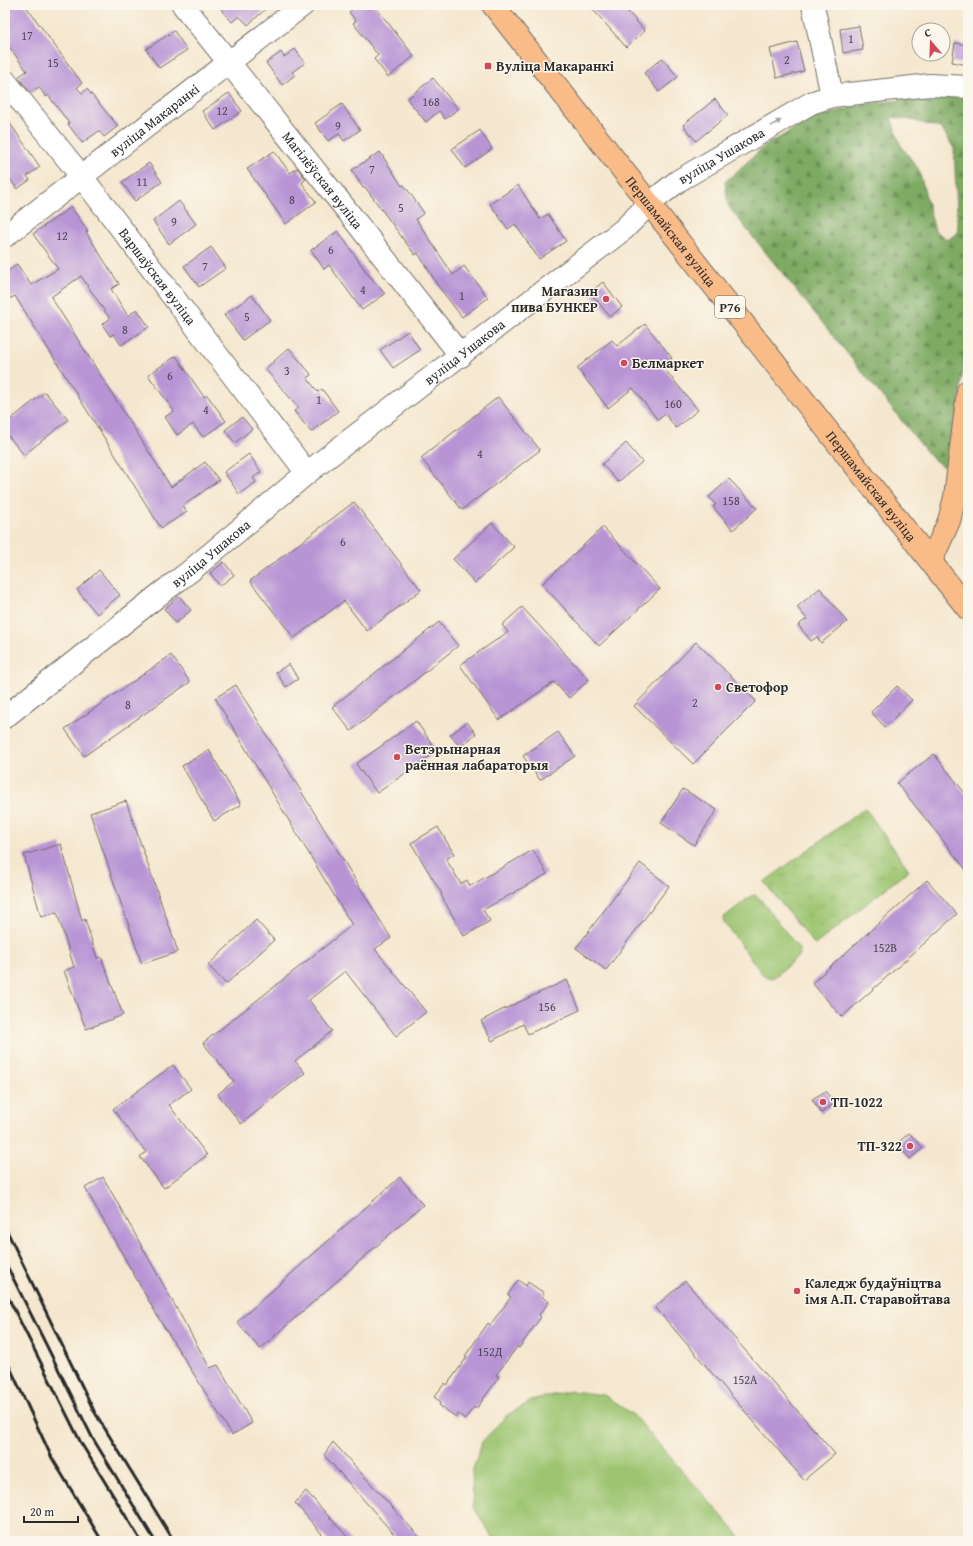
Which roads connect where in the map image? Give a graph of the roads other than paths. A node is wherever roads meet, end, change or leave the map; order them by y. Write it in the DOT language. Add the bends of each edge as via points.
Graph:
graph roads {
  1 [pos="183,5"];
  2 [pos="304,5"];
  3 [pos="493,5"];
  4 [pos="813,5"];
  5 [pos="229,64"];
  6 [pos="5,82"];
  7 [pos="968,87"];
  8 [pos="832,96"];
  9 [pos="82,177"];
  10 [pos="649,204"];
  11 [pos="5,236"];
  12 [pos="461,356"];
  13 [pos="968,392"];
  14 [pos="307,473"];
  15 [pos="931,561"];
  16 [pos="968,609"];
  17 [pos="5,717"];
  1 -- 5 [label="street, Магілёўская вуліца"];
  2 -- 5 [label="street, вуліца Макаранкі"];
  3 -- 10 [label="main road, Першамайская вуліца / Р76"];
  4 -- 8 [label="street"];
  5 -- 9 [label="street, вуліца Макаранкі"];
  5 -- 12 [label="street, Магілёўская вуліца"];
  6 -- 9 [label="street, Варшаўская вуліца"];
  7 -- 8 [label="street, вуліца Ушакова" via="930,85"];
  10 -- 8 [label="street, вуліца Ушакова, one-way" via="678,181 811,103"];
  9 -- 11 [label="street, вуліца Макаранкі"];
  9 -- 14 [label="street, Варшаўская вуліца"];
  10 -- 12 [label="street, вуліца Ушакова" via="624,229"];
  10 -- 15 [label="main road, Першамайская вуліца / Р76"];
  12 -- 14 [label="street, вуліца Ушакова"];
  13 -- 15 [label="main road" via="950,521"];
  14 -- 17 [label="street, вуліца Ушакова" via="190,572"];
  15 -- 16 [label="main road, Першамайская вуліца / Р76"];
}
